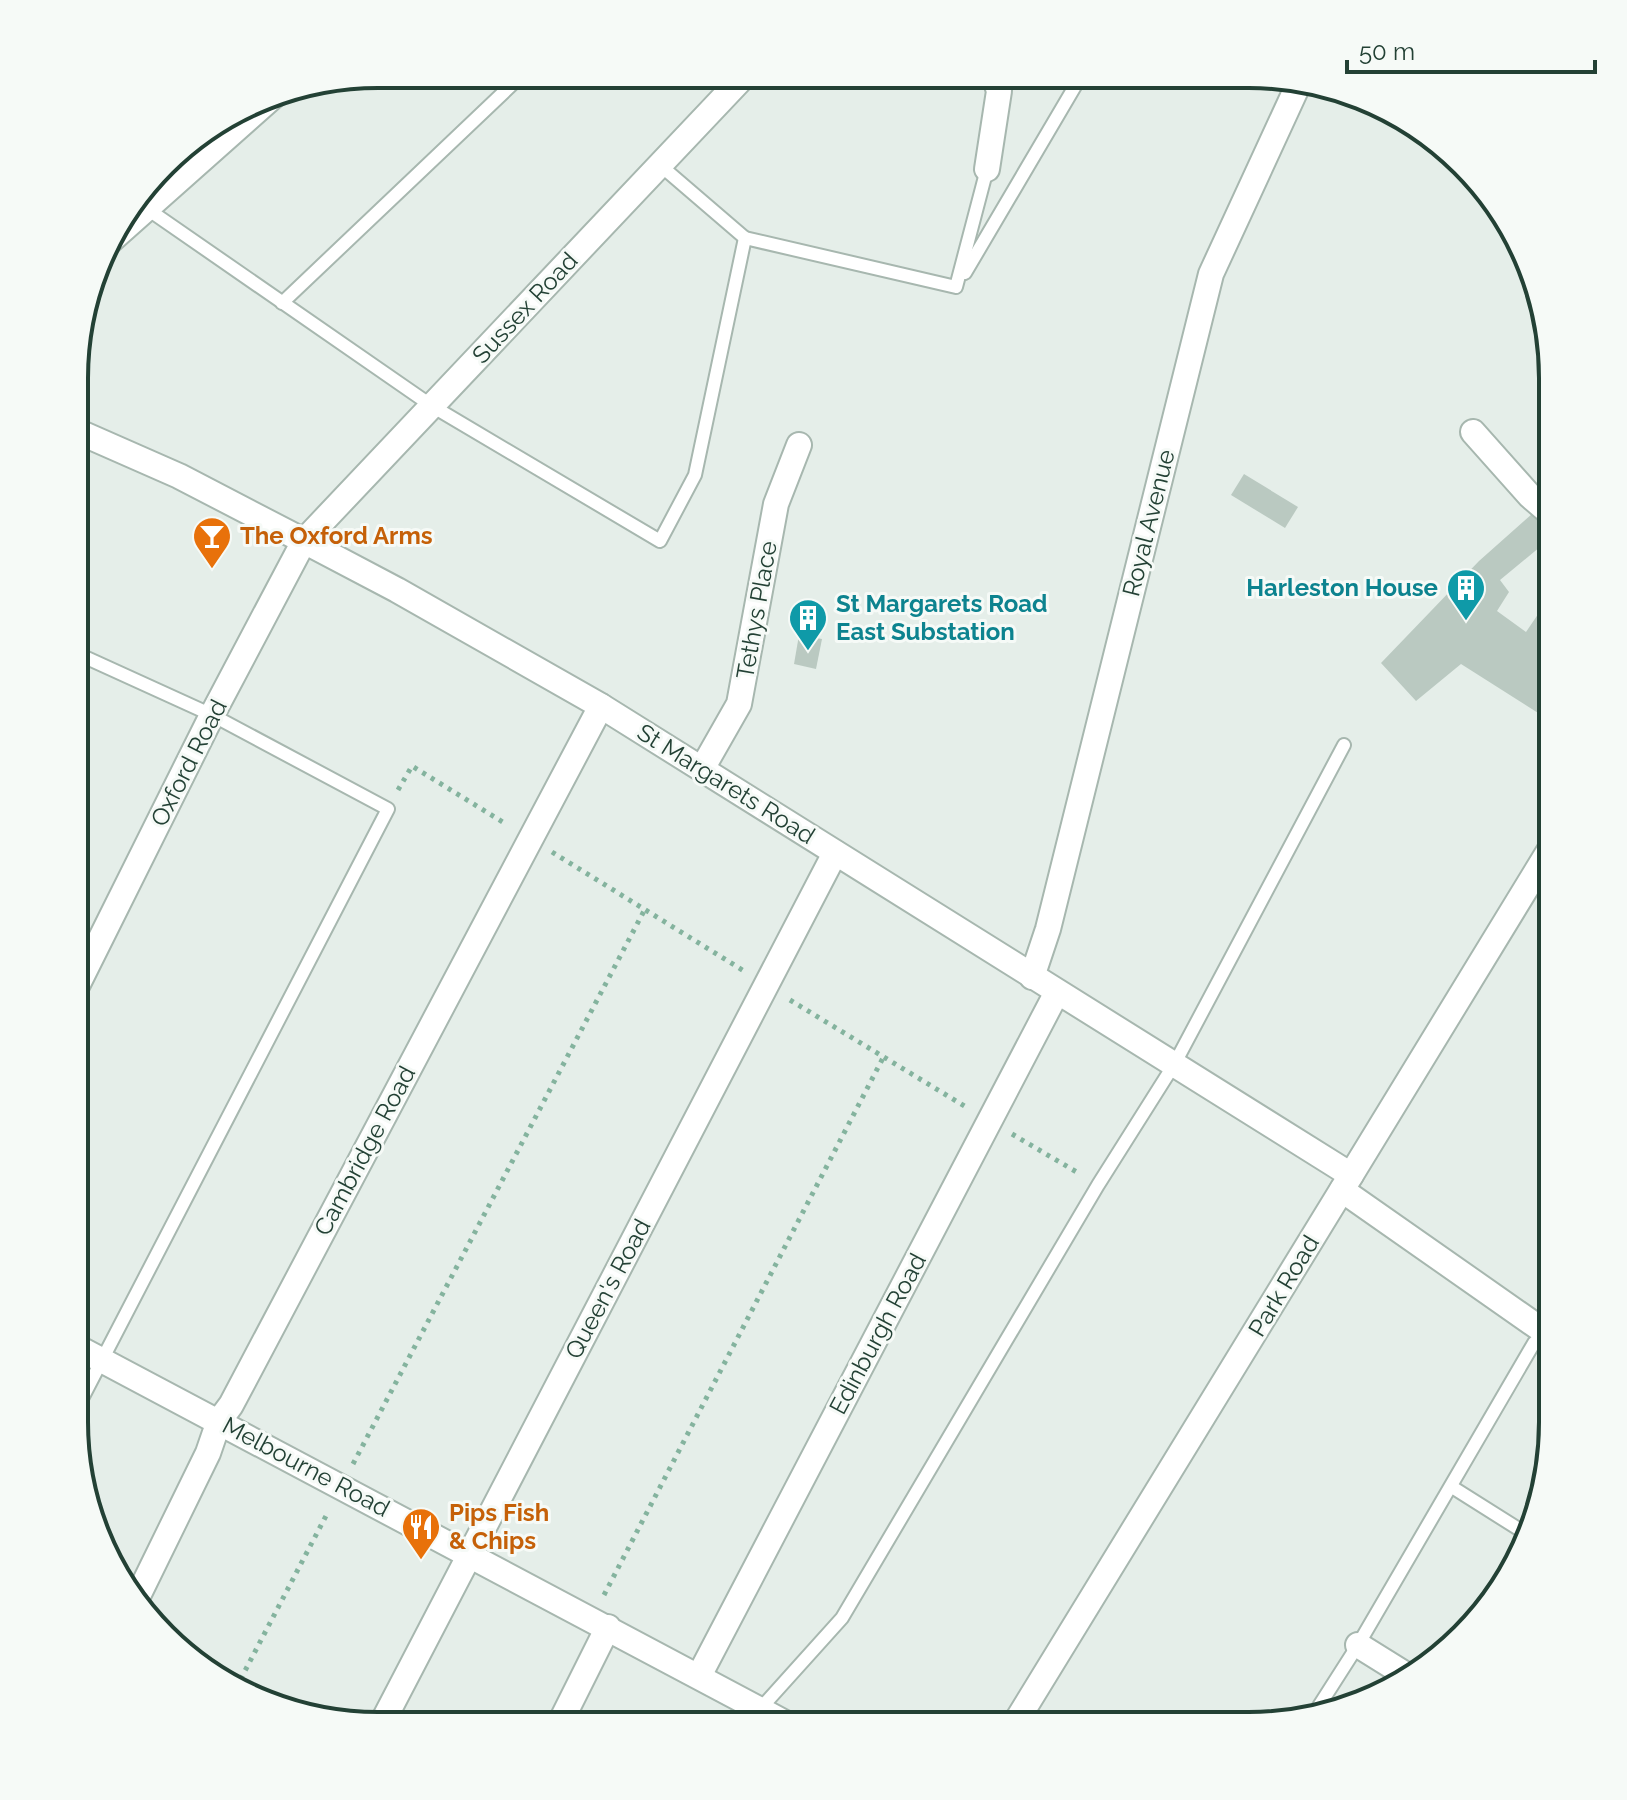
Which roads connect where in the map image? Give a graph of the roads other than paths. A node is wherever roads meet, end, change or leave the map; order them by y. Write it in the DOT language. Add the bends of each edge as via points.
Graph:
graph roads {
  1 [pos="508,88"];
  2 [pos="733,88"];
  3 [pos="998,88"];
  4 [pos="1074,88"];
  5 [pos="1295,92"];
  6 [pos="246,120"];
  7 [pos="660,165"];
  8 [pos="987,169"];
  9 [pos="146,208"];
  10 [pos="139,215"];
  11 [pos="745,238"];
  12 [pos="956,287"];
  13 [pos="282,303"];
  14 [pos="432,406"];
  15 [pos="1473,432"];
  16 [pos="88,436"];
  17 [pos="799,445"];
  18 [pos="1539,504"];
  19 [pos="304,541"];
  20 [pos="88,659"];
  21 [pos="601,706"];
  22 [pos="212,715"];
  23 [pos="1344,745"];
  24 [pos="702,769"];
  25 [pos="835,853"];
  26 [pos="1539,867"];
  27 [pos="88,964"];
  28 [pos="1032,977"];
  29 [pos="1057,992"];
  30 [pos="1175,1063"];
  31 [pos="1347,1182"];
  32 [pos="1539,1326"];
  33 [pos="1539,1340"];
  34 [pos="88,1352"];
  35 [pos="101,1359"];
  36 [pos="88,1386"];
  37 [pos="219,1421"];
  38 [pos="1452,1487"];
  39 [pos="1519,1529"];
  40 [pos="470,1554"];
  41 [pos="141,1589"];
  42 [pos="600,1623"];
  43 [pos="1358,1645"];
  44 [pos="1398,1670"];
  45 [pos="699,1676"];
  46 [pos="1321,1703"];
  47 [pos="761,1708"];
  48 [pos="388,1712"];
  49 [pos="564,1712"];
  50 [pos="768,1712"];
  51 [pos="1022,1712"];
  1 -- 13 [label="lane"];
  2 -- 7 [label="street, Sussex Road"];
  3 -- 8 [label="street"];
  4 -- 12 [label="lane"];
  5 -- 28 [label="street, Royal Avenue" via="1211,274"];
  6 -- 9 [label="street"];
  7 -- 11 [label="lane"];
  7 -- 14 [label="street, Sussex Road"];
  8 -- 12 [label="lane"];
  9 -- 10 [label="street"];
  9 -- 13 [label="lane"];
  11 -- 12 [label="lane"];
  11 -- 14 [label="lane" via="695,475 660,541"];
  13 -- 14 [label="lane"];
  14 -- 19 [label="street, Sussex Road"];
  15 -- 18 [label="street"];
  16 -- 19 [label="street, St Margarets Road"];
  17 -- 24 [label="street, Tethys Place" via="776,504 739,704"];
  19 -- 21 [label="street, St Margarets Road"];
  19 -- 22 [label="street, Oxford Road"];
  20 -- 22 [label="lane"];
  21 -- 24 [label="street, St Margarets Road"];
  21 -- 37 [label="street, Cambridge Road"];
  22 -- 27 [label="street, Oxford Road"];
  22 -- 35 [label="lane" via="388,809"];
  23 -- 30 [label="lane"];
  24 -- 25 [label="street, St Margarets Road"];
  25 -- 28 [label="street, St Margarets Road"];
  25 -- 40 [label="street, Queen's Road"];
  26 -- 31 [label="street, Park Road"];
  28 -- 29 [label="street, St Margarets Road"];
  29 -- 30 [label="street, St Margarets Road"];
  29 -- 45 [label="street, Edinburgh Road"];
  30 -- 31 [label="street, St Margarets Road"];
  30 -- 47 [label="lane" via="842,1618"];
  31 -- 32 [label="street, St Margarets Road"];
  31 -- 51 [label="street, Park Road"];
  33 -- 38 [label="lane"];
  34 -- 35 [label="street, Melbourne Road"];
  35 -- 36 [label="lane"];
  35 -- 37 [label="street, Melbourne Road"];
  37 -- 40 [label="street, Melbourne Road"];
  37 -- 41 [label="street, Cambridge Road"];
  38 -- 39 [label="lane"];
  38 -- 43 [label="lane"];
  40 -- 42 [label="street, Melbourne Road"];
  40 -- 48 [label="street, Queen's Road"];
  42 -- 45 [label="street, Melbourne Road"];
  42 -- 49 [label="street"];
  43 -- 44 [label="street"];
  43 -- 46 [label="lane"];
  45 -- 47 [label="street, Melbourne Road"];
  47 -- 50 [label="street, Melbourne Road"];
}
